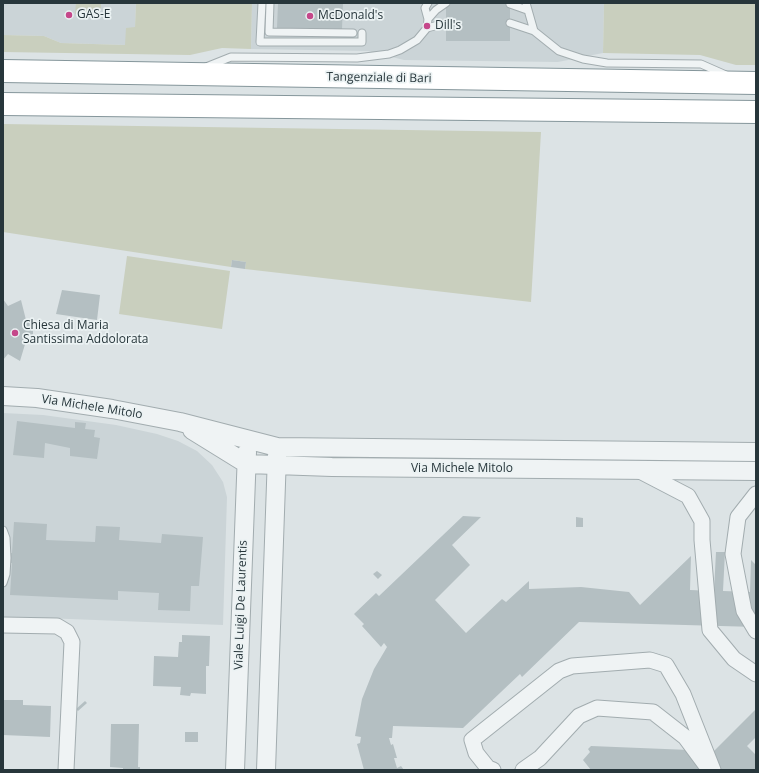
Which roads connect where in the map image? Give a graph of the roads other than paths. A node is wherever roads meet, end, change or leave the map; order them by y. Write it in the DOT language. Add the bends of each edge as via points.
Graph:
graph roads {
  1 [pos="262,3"];
  2 [pos="270,3"];
  3 [pos="446,3"];
  4 [pos="510,4"];
  5 [pos="427,5"];
  6 [pos="527,7"];
  7 [pos="428,19"];
  8 [pos="446,23"];
  9 [pos="510,23"];
  10 [pos="427,28"];
  11 [pos="534,31"];
  12 [pos="353,33"];
  13 [pos="362,33"];
  14 [pos="3,71"];
  15 [pos="186,75"];
  16 [pos="751,83"];
  17 [pos="3,104"];
  18 [pos="756,112"];
  19 [pos="3,396"];
  20 [pos="180,422"];
  21 [pos="248,439"];
  22 [pos="277,447"];
  23 [pos="756,452"];
  24 [pos="247,464"];
  25 [pos="277,466"];
  26 [pos="638,470"];
  27 [pos="756,471"];
  28 [pos="756,494"];
  29 [pos="3,530"];
  30 [pos="3,583"];
  31 [pos="3,625"];
  32 [pos="756,631"];
  33 [pos="756,674"];
  34 [pos="66,770"];
  35 [pos="235,770"];
  36 [pos="266,770"];
  37 [pos="493,770"];
  38 [pos="524,770"];
  39 [pos="709,770"];
  40 [pos="713,770"];
  1 -- 13 [label="lane" via="260,42 362,42"];
  2 -- 12 [label="lane" via="269,32"];
  3 -- 7 [label="lane"];
  4 -- 6 [label="lane"];
  5 -- 7 [label="lane"];
  6 -- 11 [label="lane"];
  7 -- 10 [label="lane"];
  8 -- 10 [label="lane"];
  9 -- 11 [label="lane"];
  10 -- 15 [label="lane" via="417,40 389,54 357,58 231,57"];
  11 -- 16 [label="lane" via="560,51 583,59 608,63 701,64"];
  14 -- 15 [label="highway, Tangenziale di Bari"];
  15 -- 16 [label="highway, Tangenziale di Bari"];
  17 -- 18 [label="highway"];
  19 -- 20 [label="street, Via Michele Mitolo" via="37,398 112,409"];
  20 -- 21 [label="street, Via Michele Mitolo"];
  20 -- 24 [label="street, Via Michele Mitolo"];
  21 -- 22 [label="street, Via Michele Mitolo"];
  21 -- 24 [label="street, Viale Luigi De Laurentis"];
  22 -- 23 [label="street, Via Michele Mitolo"];
  22 -- 25 [label="street"];
  24 -- 25 [label="street, Via Michele Mitolo"];
  24 -- 35 [label="street, Viale Luigi De Laurentis"];
  25 -- 26 [label="street, Via Michele Mitolo"];
  25 -- 36 [label="street"];
  26 -- 27 [label="street, Via Michele Mitolo"];
  26 -- 33 [label="street" via="688,496 702,521 710,630 734,659"];
  28 -- 32 [label="street" via="738,517 733,554 744,611"];
  29 -- 30 [label="lane" via="7,558"];
  31 -- 34 [label="street" via="57,626 67,632 72,642"];
  37 -- 40 [label="street" via="488,768 476,753 472,740 559,671 572,666 650,660 666,665 683,694"];
  38 -- 39 [label="street" via="540,758 579,716 597,708 653,712 685,737"];
}
